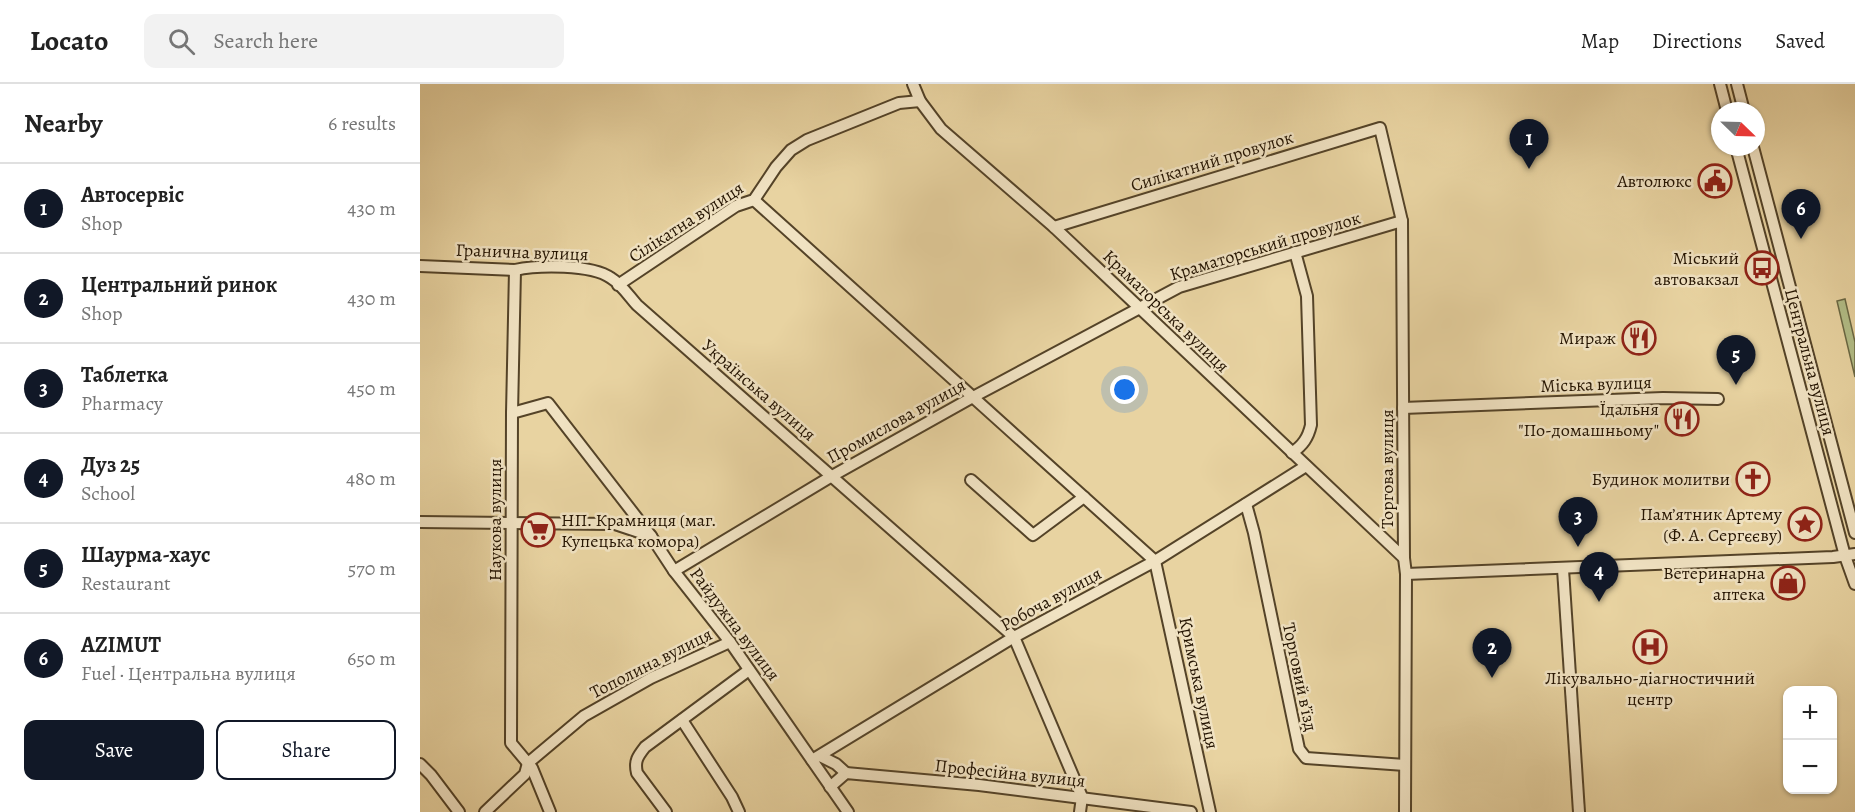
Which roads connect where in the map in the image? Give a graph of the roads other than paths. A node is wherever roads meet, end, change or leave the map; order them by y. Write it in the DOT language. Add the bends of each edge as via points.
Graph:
graph roads {
  1 [pos="913,84"];
  2 [pos="1720,84"];
  3 [pos="1737,84"];
  4 [pos="920,101"];
  5 [pos="1725,102"];
  6 [pos="1742,102"];
  7 [pos="1380,128"];
  8 [pos="1738,156"];
  9 [pos="1755,156"];
  10 [pos="754,200"];
  11 [pos="1402,221"];
  12 [pos="1054,227"];
  13 [pos="1295,252"];
  14 [pos="420,266"];
  15 [pos="515,270"];
  16 [pos="618,285"];
  17 [pos="1139,307"];
  18 [pos="973,397"];
  19 [pos="1718,399"];
  20 [pos="1403,408"];
  21 [pos="512,413"];
  22 [pos="1292,453"];
  23 [pos="1306,466"];
  24 [pos="832,476"];
  25 [pos="971,480"];
  26 [pos="1084,497"];
  27 [pos="1246,504"];
  28 [pos="420,522"];
  29 [pos="512,524"];
  30 [pos="1855,533"];
  31 [pos="651,536"];
  32 [pos="1850,556"];
  33 [pos="1404,558"];
  34 [pos="1155,561"];
  35 [pos="1563,569"];
  36 [pos="674,571"];
  37 [pos="1406,574"];
  38 [pos="1855,584"];
  39 [pos="1014,637"];
  40 [pos="730,642"];
  41 [pos="749,670"];
  42 [pos="682,720"];
  43 [pos="816,758"];
  44 [pos="528,763"];
  45 [pos="420,764"];
  46 [pos="1405,765"];
  47 [pos="846,773"];
  48 [pos="830,787"];
  49 [pos="1082,797"];
  50 [pos="459,812"];
  51 [pos="485,812"];
  52 [pos="550,812"];
  53 [pos="666,812"];
  54 [pos="739,812"];
  55 [pos="849,812"];
  56 [pos="1080,812"];
  57 [pos="1191,812"];
  58 [pos="1210,812"];
  59 [pos="1405,812"];
  60 [pos="1579,812"];
  1 -- 4 [label="street, Краматорська вулиця"];
  2 -- 5 [label="street"];
  3 -- 6 [label="street"];
  4 -- 10 [label="street, Сілікатна вулиця" via="899,103 807,140 791,150"];
  4 -- 12 [label="street, Краматорська вулиця" via="940,129"];
  7 -- 11 [label="street, Торгова вулиця"];
  7 -- 12 [label="street, Силікатний провулок"];
  8 -- 32 [label="street, Центральна вулиця"];
  9 -- 30 [label="street, Центральна вулиця"];
  10 -- 16 [label="street, Сілікатна вулиця" via="736,206"];
  10 -- 18 [label="street"];
  11 -- 13 [label="street, Краматорський провулок"];
  11 -- 20 [label="street, Торгова вулиця"];
  12 -- 17 [label="street, Краматорська вулиця"];
  13 -- 17 [label="street, Краматорський провулок" via="1179,287"];
  13 -- 22 [label="street" via="1307,296 1311,425 1301,447"];
  14 -- 15 [label="street, Гранична вулиця"];
  15 -- 16 [label="street, Гранична вулиця" via="530,267 597,271"];
  15 -- 21 [label="street, Наукова вулиця"];
  16 -- 24 [label="street, Українська вулиця"];
  17 -- 18 [label="street, Промислова вулиця"];
  17 -- 22 [label="street, Краматорська вулиця"];
  18 -- 24 [label="street, Промислова вулиця"];
  18 -- 26 [label="street"];
  19 -- 20 [label="street, Міська вулиця"];
  20 -- 33 [label="street, Торгова вулиця"];
  21 -- 29 [label="street, Наукова вулиця"];
  21 -- 31 [label="street, Райдужна вулиця" via="548,403"];
  22 -- 23 [label="street, Краматорська вулиця"];
  23 -- 27 [label="street, Робоча вулиця"];
  23 -- 33 [label="street, Краматорська вулиця"];
  24 -- 36 [label="street, Промислова вулиця"];
  24 -- 39 [label="street, Українська вулиця"];
  25 -- 26 [label="street" via="1033,535"];
  26 -- 34 [label="street"];
  27 -- 34 [label="street, Робоча вулиця"];
  27 -- 46 [label="street, Торговий в’їзд" via="1299,749 1305,758"];
  28 -- 29 [label="street"];
  29 -- 31 [label="street" via="615,524"];
  29 -- 44 [label="street, Наукова вулиця" via="511,743"];
  31 -- 36 [label="street, Райдужна вулиця"];
  32 -- 35 [label="street"];
  32 -- 38 [label="street, Центральна вулиця"];
  33 -- 37 [label="street, Торгова вулиця"];
  34 -- 39 [label="street, Робоча вулиця"];
  34 -- 58 [label="street, Кримська вулиця"];
  35 -- 37 [label="street"];
  35 -- 60 [label="street"];
  36 -- 40 [label="street, Райдужна вулиця"];
  37 -- 46 [label="street, Торгова вулиця"];
  39 -- 43 [label="street, Робоча вулиця"];
  39 -- 49 [label="street"];
  40 -- 41 [label="street, Райдужна вулиця"];
  40 -- 44 [label="street, Тополина вулиця" via="651,678 584,716"];
  41 -- 42 [label="street"];
  41 -- 43 [label="street, Райдужна вулиця"];
  42 -- 53 [label="street" via="645,747 635,765"];
  42 -- 54 [label="street"];
  43 -- 47 [label="street" via="836,764"];
  43 -- 48 [label="street, Райдужна вулиця"];
  44 -- 51 [label="street, Тополина вулиця" via="525,774"];
  44 -- 52 [label="street, Наукова вулиця"];
  45 -- 50 [label="street"];
  46 -- 59 [label="street, Торгова вулиця"];
  47 -- 48 [label="street"];
  47 -- 49 [label="street, Професійна вулиця"];
  48 -- 55 [label="street, Райдужна вулиця"];
  49 -- 56 [label="street"];
  49 -- 57 [label="street, Професійна вулиця"];
}
